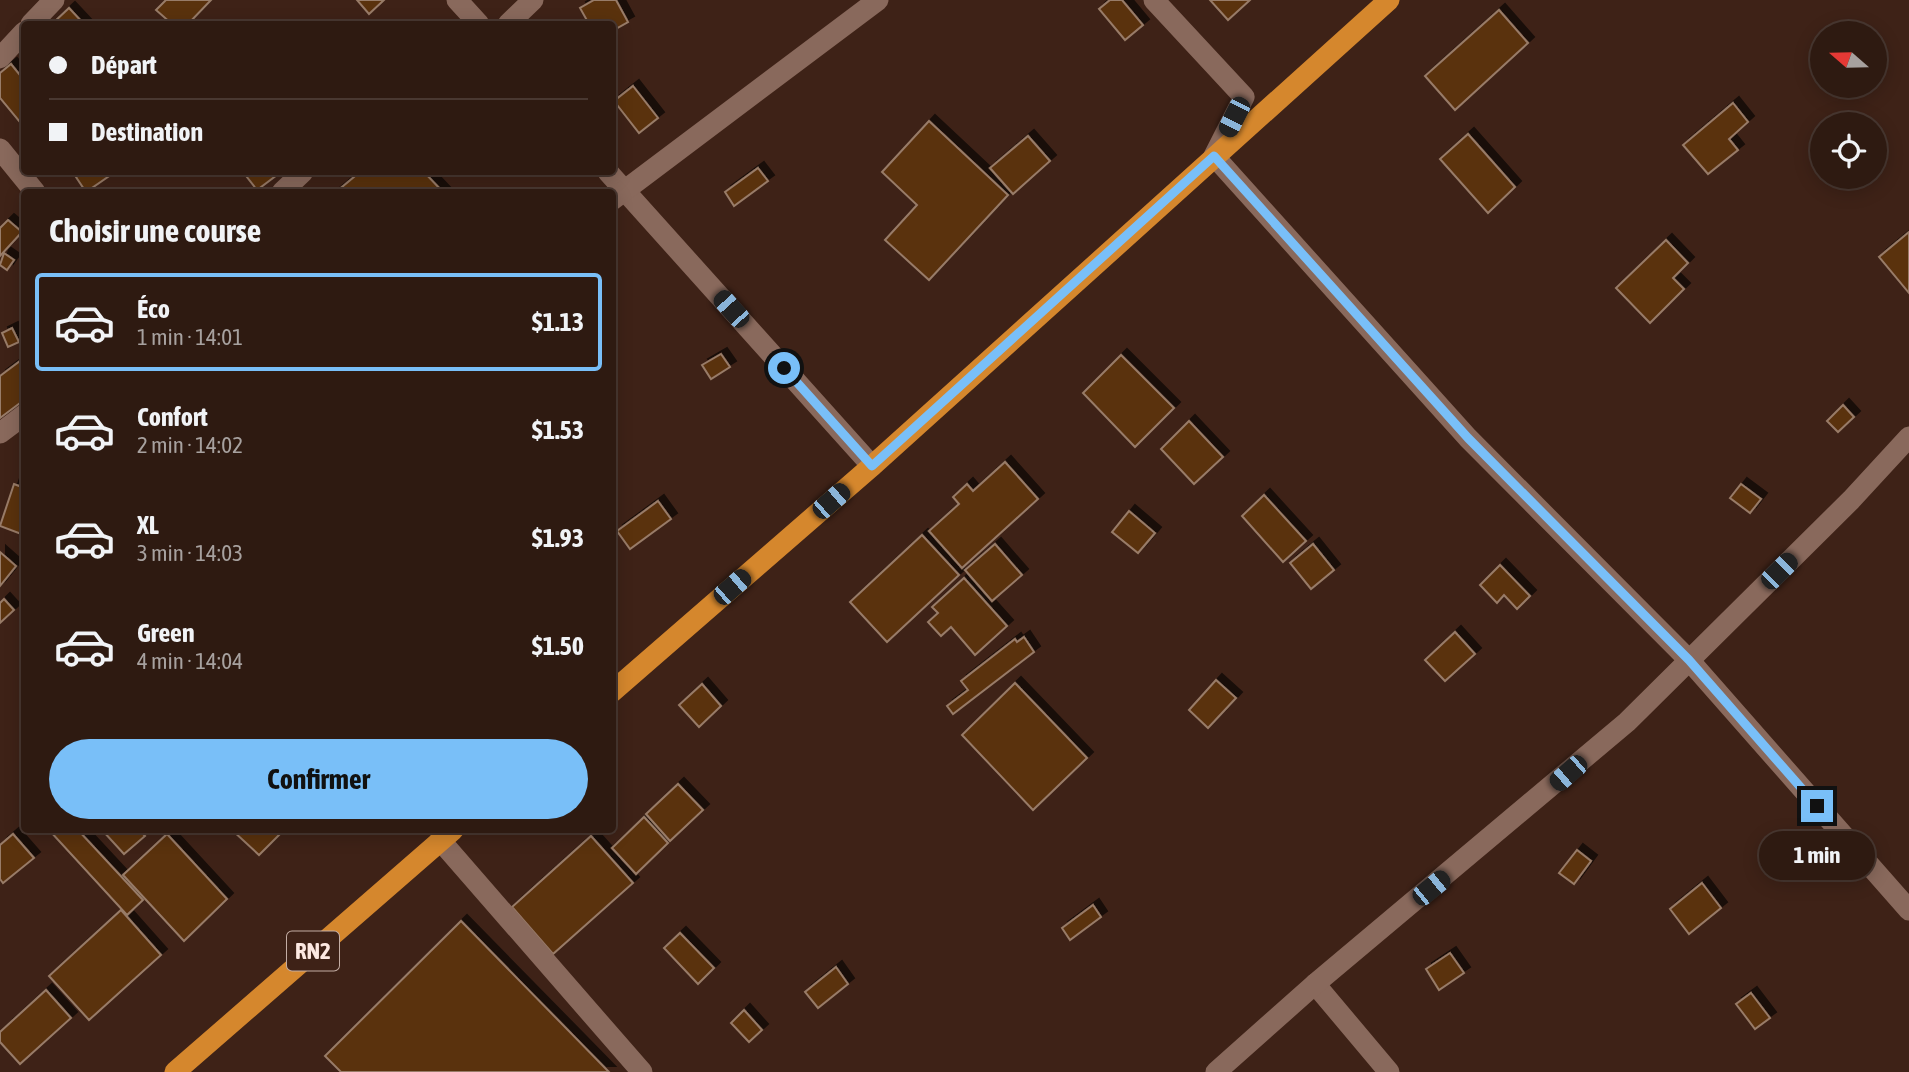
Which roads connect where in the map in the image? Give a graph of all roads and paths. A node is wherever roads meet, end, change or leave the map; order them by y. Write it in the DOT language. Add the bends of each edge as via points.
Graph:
graph roads {
  1 [pos="54,0"];
  2 [pos="457,0"];
  3 [pos="533,0"];
  4 [pos="878,0"];
  5 [pos="1154,0"];
  6 [pos="1390,0"];
  7 [pos="34,21"];
  8 [pos="476,21"];
  9 [pos="511,21"];
  10 [pos="21,35"];
  11 [pos="0,58"];
  12 [pos="0,149"];
  13 [pos="1214,156"];
  14 [pos="21,175"];
  15 [pos="21,175"];
  16 [pos="300,175"];
  17 [pos="33,189"];
  18 [pos="285,189"];
  19 [pos="619,196"];
  20 [pos="21,417"];
  21 [pos="0,433"];
  22 [pos="1909,437"];
  23 [pos="872,466"];
  24 [pos="1689,660"];
  25 [pos="616,689"];
  26 [pos="447,834"];
  27 [pos="1909,910"];
  28 [pos="1315,984"];
  29 [pos="174,1072"];
  30 [pos="642,1072"];
  31 [pos="1216,1072"];
  32 [pos="1389,1072"];
  1 -- 7 [label="street"];
  2 -- 8 [label="street"];
  3 -- 9 [label="street"];
  4 -- 19 [label="street"];
  5 -- 13 [label="street" via="1244,97"];
  6 -- 13 [label="highway"];
  10 -- 11 [label="street"];
  12 -- 14 [label="street"];
  13 -- 23 [label="highway"];
  13 -- 24 [label="street" via="1468,438"];
  15 -- 17 [label="street"];
  16 -- 18 [label="street"];
  19 -- 23 [label="street"];
  20 -- 21 [label="street"];
  22 -- 24 [label="street"];
  23 -- 25 [label="highway"];
  24 -- 27 [label="street"];
  24 -- 28 [label="street" via="1627,722"];
  26 -- 29 [label="highway, RN2"];
  26 -- 30 [label="street"];
  28 -- 31 [label="street"];
  28 -- 32 [label="street"];
}
